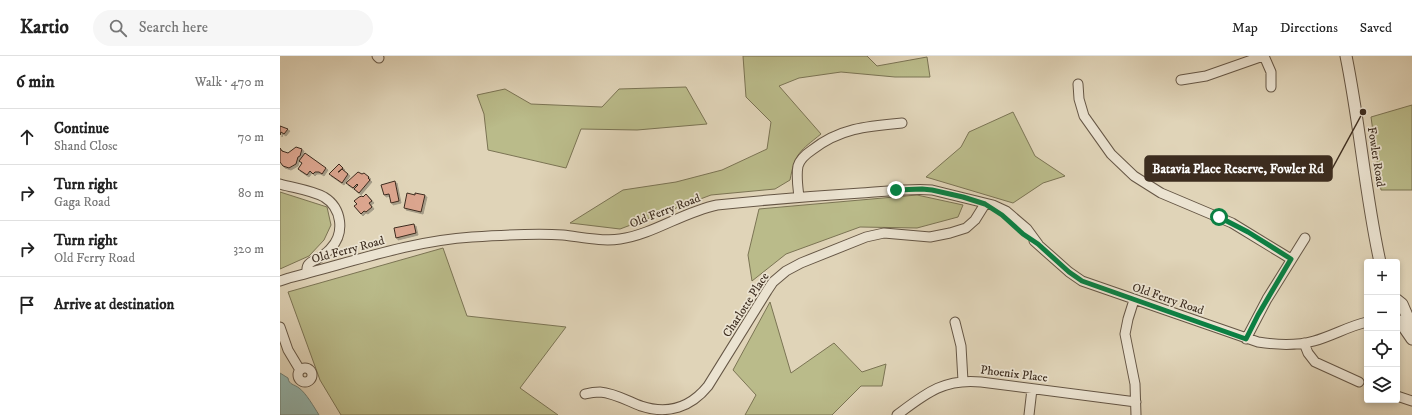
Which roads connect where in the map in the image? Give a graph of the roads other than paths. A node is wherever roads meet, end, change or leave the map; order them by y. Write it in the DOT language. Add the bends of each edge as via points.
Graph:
graph roads {
  1 [pos="1263,56"];
  2 [pos="1346,56"];
  3 [pos="1180,80"];
  4 [pos="1078,84"];
  5 [pos="1271,87"];
  6 [pos="902,123"];
  7 [pos="280,184"];
  8 [pos="799,197"];
  9 [pos="985,204"];
  10 [pos="1305,238"];
  11 [pos="1291,259"];
  12 [pos="1379,259"];
  13 [pos="308,273"];
  14 [pos="280,282"];
  15 [pos="1134,300"];
  16 [pos="1400,302"];
  17 [pos="1400,316"];
  18 [pos="1364,320"];
  19 [pos="955,322"];
  20 [pos="1400,322"];
  21 [pos="1364,323"];
  22 [pos="1355,325"];
  23 [pos="280,327"];
  24 [pos="1412,327"];
  25 [pos="1246,339"];
  26 [pos="1412,339"];
  27 [pos="1304,343"];
  28 [pos="300,370"];
  29 [pos="963,381"];
  30 [pos="1359,382"];
  31 [pos="1032,389"];
  32 [pos="584,394"];
  33 [pos="1400,397"];
  34 [pos="1412,401"];
  35 [pos="1136,402"];
  36 [pos="897,415"];
  37 [pos="1029,415"];
  38 [pos="1136,415"];
  1 -- 3 [label="street" via="1206,76"];
  1 -- 5 [label="street" via="1271,72"];
  2 -- 12 [label="street, Fowler Road"];
  4 -- 11 [label="street" via="1084,116 1111,154 1134,176 1168,197 1232,224"];
  6 -- 8 [label="street" via="856,128 825,140 805,156 798,166"];
  7 -- 13 [label="street" via="325,198 339,217 340,230 335,244 319,259 309,264"];
  8 -- 9 [label="street, Old Ferry Road" via="922,189"];
  8 -- 13 [label="street, Old Ferry Road" via="708,207 644,233 622,239 545,235 455,238 408,247"];
  9 -- 15 [label="street, Old Ferry Road" via="1012,215 1038,244 1082,281"];
  9 -- 32 [label="street, Charlotte Place" via="971,224 958,231 930,237 876,234 786,271 773,282 708,386 701,394 682,406 659,410 609,394"];
  10 -- 11 [label="street"];
  11 -- 25 [label="street"];
  13 -- 14 [label="street, Old Ferry Road"];
  15 -- 25 [label="street, Old Ferry Road"];
  15 -- 35 [label="street" via="1125,341 1134,374"];
  16 -- 17 [label="street"];
  16 -- 24 [label="street"];
  18 -- 22 [label="street, Old Ferry Road"];
  19 -- 29 [label="street" via="962,346"];
  20 -- 26 [label="street"];
  21 -- 22 [label="street, Old Ferry Road"];
  22 -- 27 [label="street, Old Ferry Road"];
  23 -- 28 [label="street" via="288,350"];
  25 -- 27 [label="street, Old Ferry Road" via="1270,344"];
  27 -- 30 [label="street" via="1315,362"];
  29 -- 31 [label="street, Phoenix Place"];
  29 -- 36 [label="street, Phoenix Place" via="937,388"];
  31 -- 35 [label="street, Phoenix Place"];
  31 -- 37 [label="street"];
  33 -- 34 [label="street"];
  35 -- 38 [label="street"];
}
